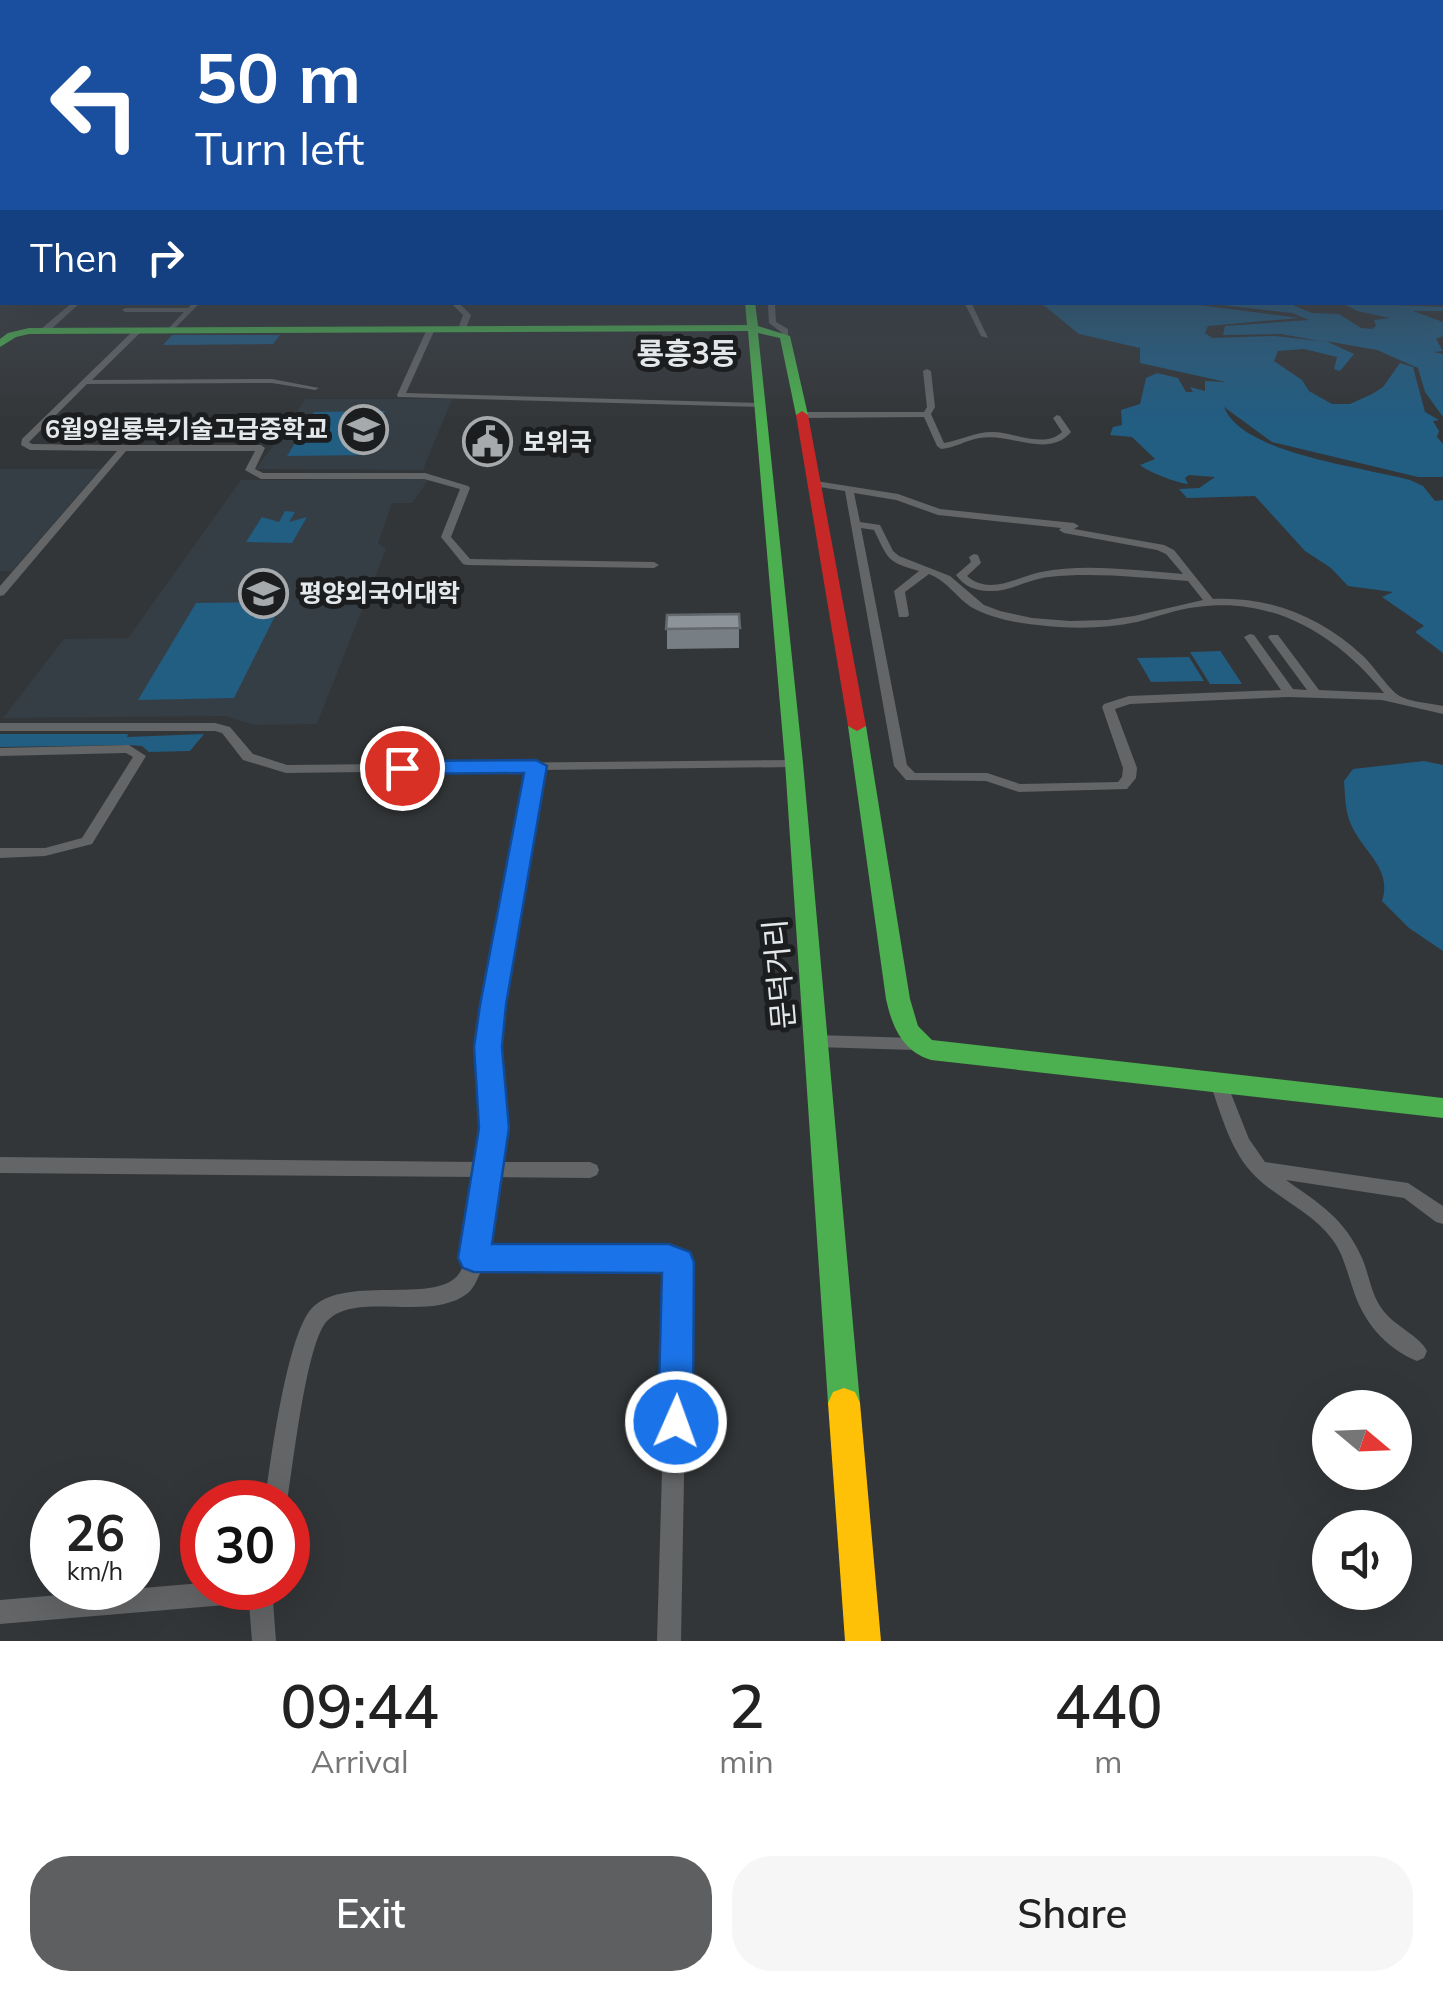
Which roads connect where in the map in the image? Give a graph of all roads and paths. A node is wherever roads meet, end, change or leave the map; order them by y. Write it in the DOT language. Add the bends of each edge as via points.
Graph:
graph roads {
  1 [pos="74,305"];
  2 [pos="130,305"];
  3 [pos="456,305"];
  4 [pos="750,305"];
  5 [pos="774,305"];
  6 [pos="969,305"];
  7 [pos="195,306"];
  8 [pos="125,310"];
  9 [pos="117,317"];
  10 [pos="752,328"];
  11 [pos="431,329"];
  12 [pos="462,329"];
  13 [pos="138,330"];
  14 [pos="171,330"];
  15 [pos="44,331"];
  16 [pos="785,336"];
  17 [pos="985,336"];
  18 [pos="0,344"];
  19 [pos="926,371"];
  20 [pos="84,382"];
  21 [pos="315,388"];
  22 [pos="760,404"];
  23 [pos="927,414"];
  24 [pos="802,415"];
  25 [pos="1057,418"];
  26 [pos="144,421"];
  27 [pos="110,448"];
  28 [pos="124,448"];
  29 [pos="816,484"];
  30 [pos="849,489"];
  31 [pos="1058,522"];
  32 [pos="854,524"];
  33 [pos="1074,526"];
  34 [pos="974,557"];
  35 [pos="654,565"];
  36 [pos="928,570"];
  37 [pos="1188,578"];
  38 [pos="0,593"];
  39 [pos="1211,602"];
  40 [pos="903,616"];
  41 [pos="1250,637"];
  42 [pos="1274,637"];
  43 [pos="1290,693"];
  44 [pos="1316,694"];
  45 [pos="1395,700"];
  46 [pos="1443,710"];
  47 [pos="0,728"];
  48 [pos="0,752"];
  49 [pos="794,763"];
  50 [pos="536,766"];
  51 [pos="0,853"];
  52 [pos="816,1040"];
  53 [pos="914,1044"];
  54 [pos="1220,1086"];
  55 [pos="1443,1108"];
  56 [pos="0,1165"];
  57 [pos="1259,1168"];
  58 [pos="487,1169"];
  59 [pos="590,1170"];
  60 [pos="1443,1216"];
  61 [pos="474,1258"];
  62 [pos="1418,1351"];
  63 [pos="280,1480"];
  64 [pos="180,1596"];
  65 [pos="263,1610"];
  66 [pos="0,1612"];
  67 [pos="264,1641"];
  68 [pos="669,1641"];
  69 [pos="863,1641"];
  1 -- 15 [label="street"];
  2 -- 8 [label="street"];
  3 -- 12 [label="street" via="467,315"];
  4 -- 10 [label="street, 문덕거리"];
  5 -- 16 [label="street" via="774,323"];
  6 -- 17 [label="street"];
  7 -- 8 [label="street"];
  7 -- 14 [label="street"];
  8 -- 9 [label="street"];
  10 -- 12 [label="street"];
  10 -- 16 [label="street"];
  10 -- 22 [label="street, 문덕거리"];
  11 -- 12 [label="street"];
  11 -- 14 [label="street"];
  11 -- 22 [label="street" via="401,395"];
  13 -- 14 [label="street"];
  13 -- 15 [label="street"];
  13 -- 20 [label="street"];
  15 -- 18 [label="street" via="21,332"];
  16 -- 24 [label="street"];
  19 -- 23 [label="street"];
  20 -- 21 [label="street" via="264,381"];
  20 -- 27 [label="street" via="24,442 38,448"];
  22 -- 49 [label="street, 문덕거리"];
  23 -- 24 [label="street"];
  23 -- 25 [label="street" via="941,446 978,436 1053,442 1067,432"];
  24 -- 29 [label="street"];
  26 -- 27 [label="street"];
  27 -- 28 [label="street"];
  28 -- 35 [label="street" via="260,448 250,470 261,476 436,477 465,488 446,537 467,562"];
  28 -- 38 [label="street"];
  29 -- 30 [label="street"];
  29 -- 53 [label="street" via="898,998"];
  30 -- 31 [label="street" via="914,500 938,512"];
  30 -- 32 [label="street"];
  31 -- 33 [label="street"];
  31 -- 37 [label="street" via="1066,531 1160,547"];
  32 -- 36 [label="street" via="876,527 892,556"];
  32 -- 43 [label="street" via="900,766 911,777 987,778 1019,788 1122,786 1130,768 1108,707 1113,704"];
  34 -- 37 [label="street" via="976,564 961,575 986,588 1042,574"];
  36 -- 39 [label="street" via="949,579 977,606 1041,620 1122,621"];
  36 -- 40 [label="street" via="899,591"];
  37 -- 39 [label="street"];
  39 -- 45 [label="street" via="1283,612 1323,626"];
  41 -- 43 [label="street"];
  42 -- 44 [label="street"];
  43 -- 44 [label="street"];
  44 -- 45 [label="street"];
  45 -- 46 [label="street"];
  47 -- 50 [label="street" via="215,728 226,730 248,757 286,769"];
  48 -- 51 [label="street" via="130,749 140,756 87,841 45,852"];
  49 -- 50 [label="street"];
  49 -- 52 [label="street, 문덕거리"];
  50 -- 58 [label="street" via="491,1019 494,1128"];
  52 -- 53 [label="street"];
  52 -- 69 [label="street, 문덕거리"];
  53 -- 54 [label="street"];
  54 -- 55 [label="street"];
  54 -- 57 [label="street"];
  56 -- 58 [label="street"];
  57 -- 60 [label="street" via="1408,1191"];
  57 -- 62 [label="street" via="1342,1236 1365,1304 1390,1334"];
  58 -- 59 [label="street"];
  58 -- 61 [label="street"];
  61 -- 63 [label="street" via="461,1287 443,1294 340,1301 318,1315"];
  61 -- 68 [label="street" via="678,1262"];
  64 -- 66 [label="street"];
  65 -- 67 [label="street"];
}
